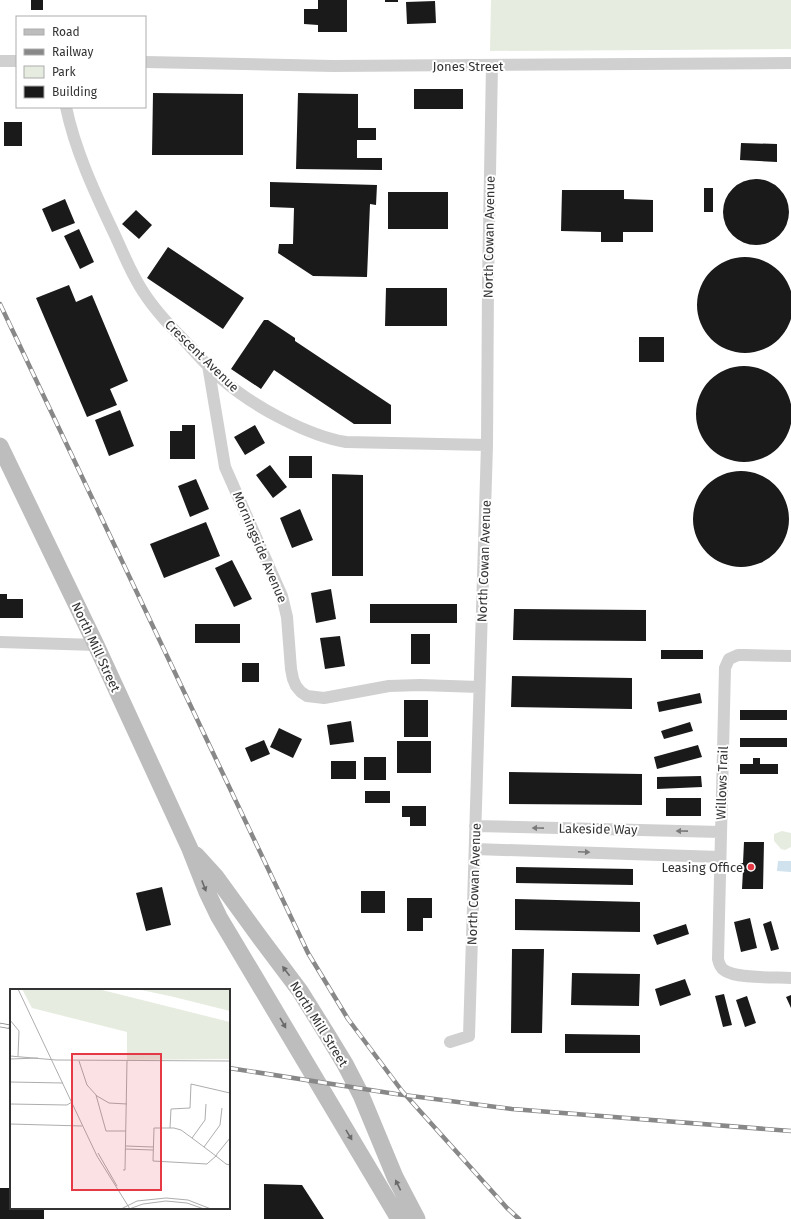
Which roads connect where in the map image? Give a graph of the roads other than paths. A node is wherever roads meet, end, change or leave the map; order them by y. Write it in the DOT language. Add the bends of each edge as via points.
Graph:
graph roads {
  1 [pos="0,60"];
  2 [pos="16,61"];
  3 [pos="146,62"];
  4 [pos="791,63"];
  5 [pos="492,66"];
  6 [pos="66,108"];
  7 [pos="208,365"];
  8 [pos="487,445"];
  9 [pos="0,446"];
  10 [pos="0,642"];
  11 [pos="96,645"];
  12 [pos="791,656"];
  13 [pos="479,687"];
  14 [pos="475,826"];
  15 [pos="721,832"];
  16 [pos="190,849"];
  17 [pos="475,849"];
  18 [pos="720,857"];
  19 [pos="791,978"];
  20 [pos="450,1042"];
  21 [pos="399,1219"];
  22 [pos="417,1219"];
  1 -- 2 [label="street"];
  3 -- 5 [label="street, Jones Street"];
  4 -- 5 [label="street, Jones Street"];
  5 -- 8 [label="street, North Cowan Avenue"];
  6 -- 7 [label="street, Crescent Avenue" via="92,186 135,278 159,314"];
  7 -- 8 [label="street, Crescent Avenue" via="237,391 264,408 326,438 346,442"];
  7 -- 13 [label="street, Morningside Avenue" via="225,467 279,585 287,617 291,669 296,686 301,692 307,696 324,698 389,686"];
  8 -- 13 [label="street, North Cowan Avenue"];
  9 -- 11 [label="main road, North Mill Street"];
  10 -- 11 [label="street"];
  11 -- 16 [label="main road, North Mill Street"];
  12 -- 15 [label="street, Willows Trail" via="738,656 729,659 726,664"];
  13 -- 14 [label="street, North Cowan Avenue"];
  15 -- 14 [label="street, Lakeside Way, one-way"];
  14 -- 17 [label="street, North Cowan Avenue"];
  15 -- 18 [label="street, Willows Trail"];
  16 -- 21 [label="main road, North Mill Street, one-way" via="219,917"];
  22 -- 16 [label="main road, North Mill Street, one-way" via="394,1177 345,1064 328,1036 300,991 216,877"];
  17 -- 18 [label="street, Lakeside Way, one-way"];
  17 -- 20 [label="street, North Cowan Avenue" via="469,1036"];
  18 -- 19 [label="street, Willows Trail" via="720,965 723,970 740,976"];
}
